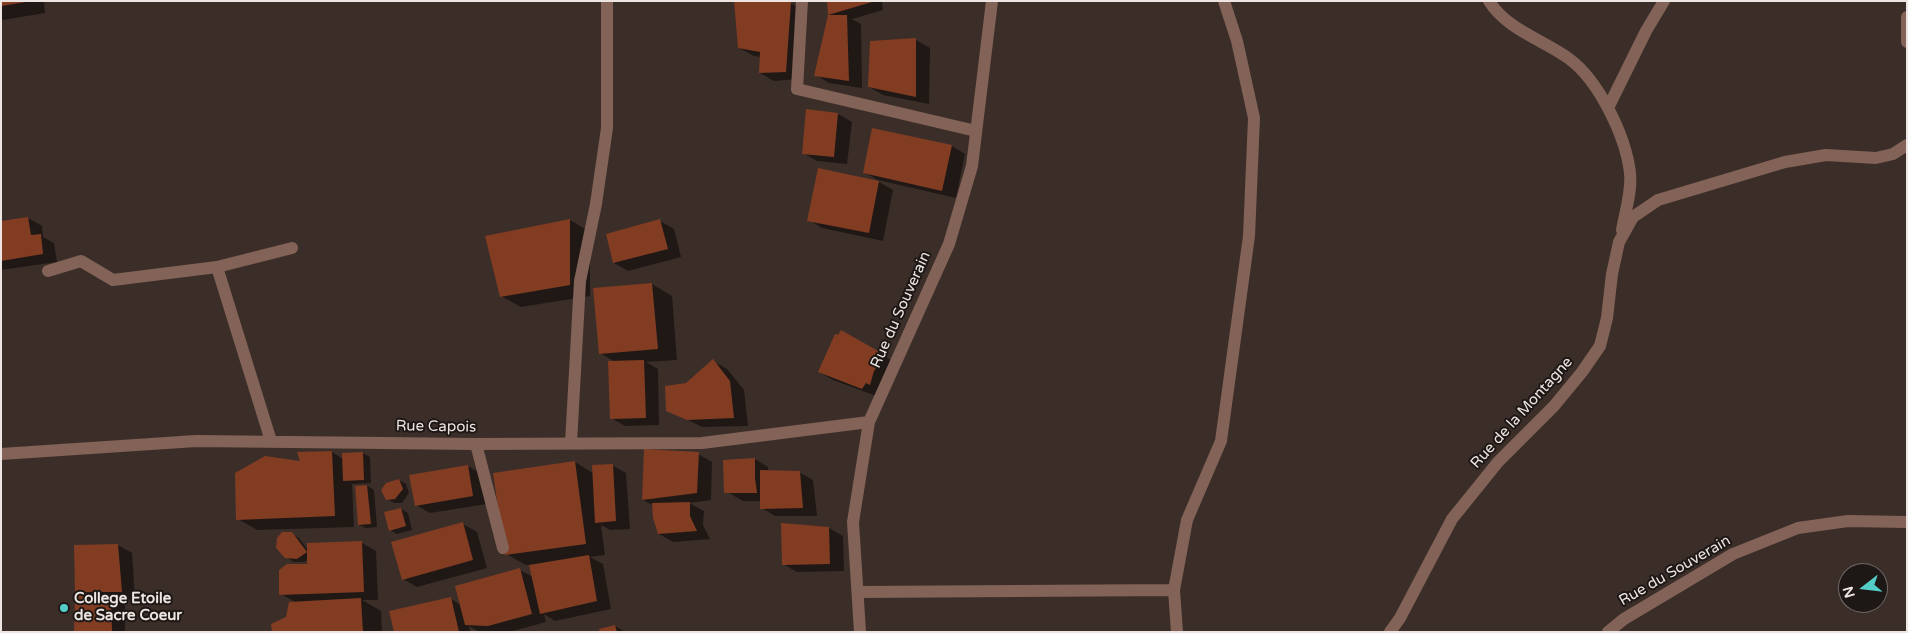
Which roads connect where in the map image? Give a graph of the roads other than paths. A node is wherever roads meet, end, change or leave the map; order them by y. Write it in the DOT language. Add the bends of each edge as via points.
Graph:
graph roads {
  1 [pos="607,1"];
  2 [pos="802,1"];
  3 [pos="992,1"];
  4 [pos="1224,1"];
  5 [pos="1489,1"];
  6 [pos="1664,1"];
  7 [pos="1907,18"];
  8 [pos="1907,42"];
  9 [pos="1608,108"];
  10 [pos="976,131"];
  11 [pos="1907,145"];
  12 [pos="1619,242"];
  13 [pos="292,248"];
  14 [pos="217,267"];
  15 [pos="48,271"];
  16 [pos="869,422"];
  17 [pos="271,441"];
  18 [pos="571,443"];
  19 [pos="476,444"];
  20 [pos="1,454"];
  21 [pos="1907,522"];
  22 [pos="503,548"];
  23 [pos="1174,590"];
  24 [pos="859,592"];
  25 [pos="860,632"];
  26 [pos="1177,632"];
  27 [pos="1390,632"];
  28 [pos="1608,632"];
  1 -- 18 [label="street" via="607,128 580,280"];
  2 -- 10 [label="street" via="797,89"];
  3 -- 10 [label="street, Rue du Souverain"];
  4 -- 23 [label="street" via="1237,41 1254,118 1249,236 1221,441 1187,520"];
  5 -- 9 [label="street" via="1505,20 1569,58 1586,73"];
  6 -- 9 [label="street"];
  7 -- 8 [label="street"];
  9 -- 12 [label="street" via="1624,148 1630,174"];
  10 -- 16 [label="street, Rue du Souverain" via="972,166 949,244"];
  11 -- 12 [label="street, Rue de la Montagne" via="1893,154 1876,158 1826,155 1785,162 1658,200 1633,217"];
  12 -- 27 [label="street, Rue de la Montagne" via="1600,346 1554,406 1498,462 1452,519"];
  13 -- 14 [label="street"];
  14 -- 15 [label="street" via="113,280 81,262"];
  14 -- 17 [label="street"];
  16 -- 18 [label="street, Rue Capois" via="702,443"];
  16 -- 24 [label="street, Rue du Souverain" via="853,522"];
  17 -- 19 [label="street, Rue Capois"];
  17 -- 20 [label="street, Rue Capois" via="196,441"];
  18 -- 19 [label="street, Rue Capois"];
  19 -- 22 [label="street"];
  21 -- 28 [label="street, Rue du Souverain" via="1848,521 1798,528 1733,554 1624,619"];
  23 -- 24 [label="street"];
  23 -- 26 [label="street"];
  24 -- 25 [label="street, Rue du Souverain"];
}
